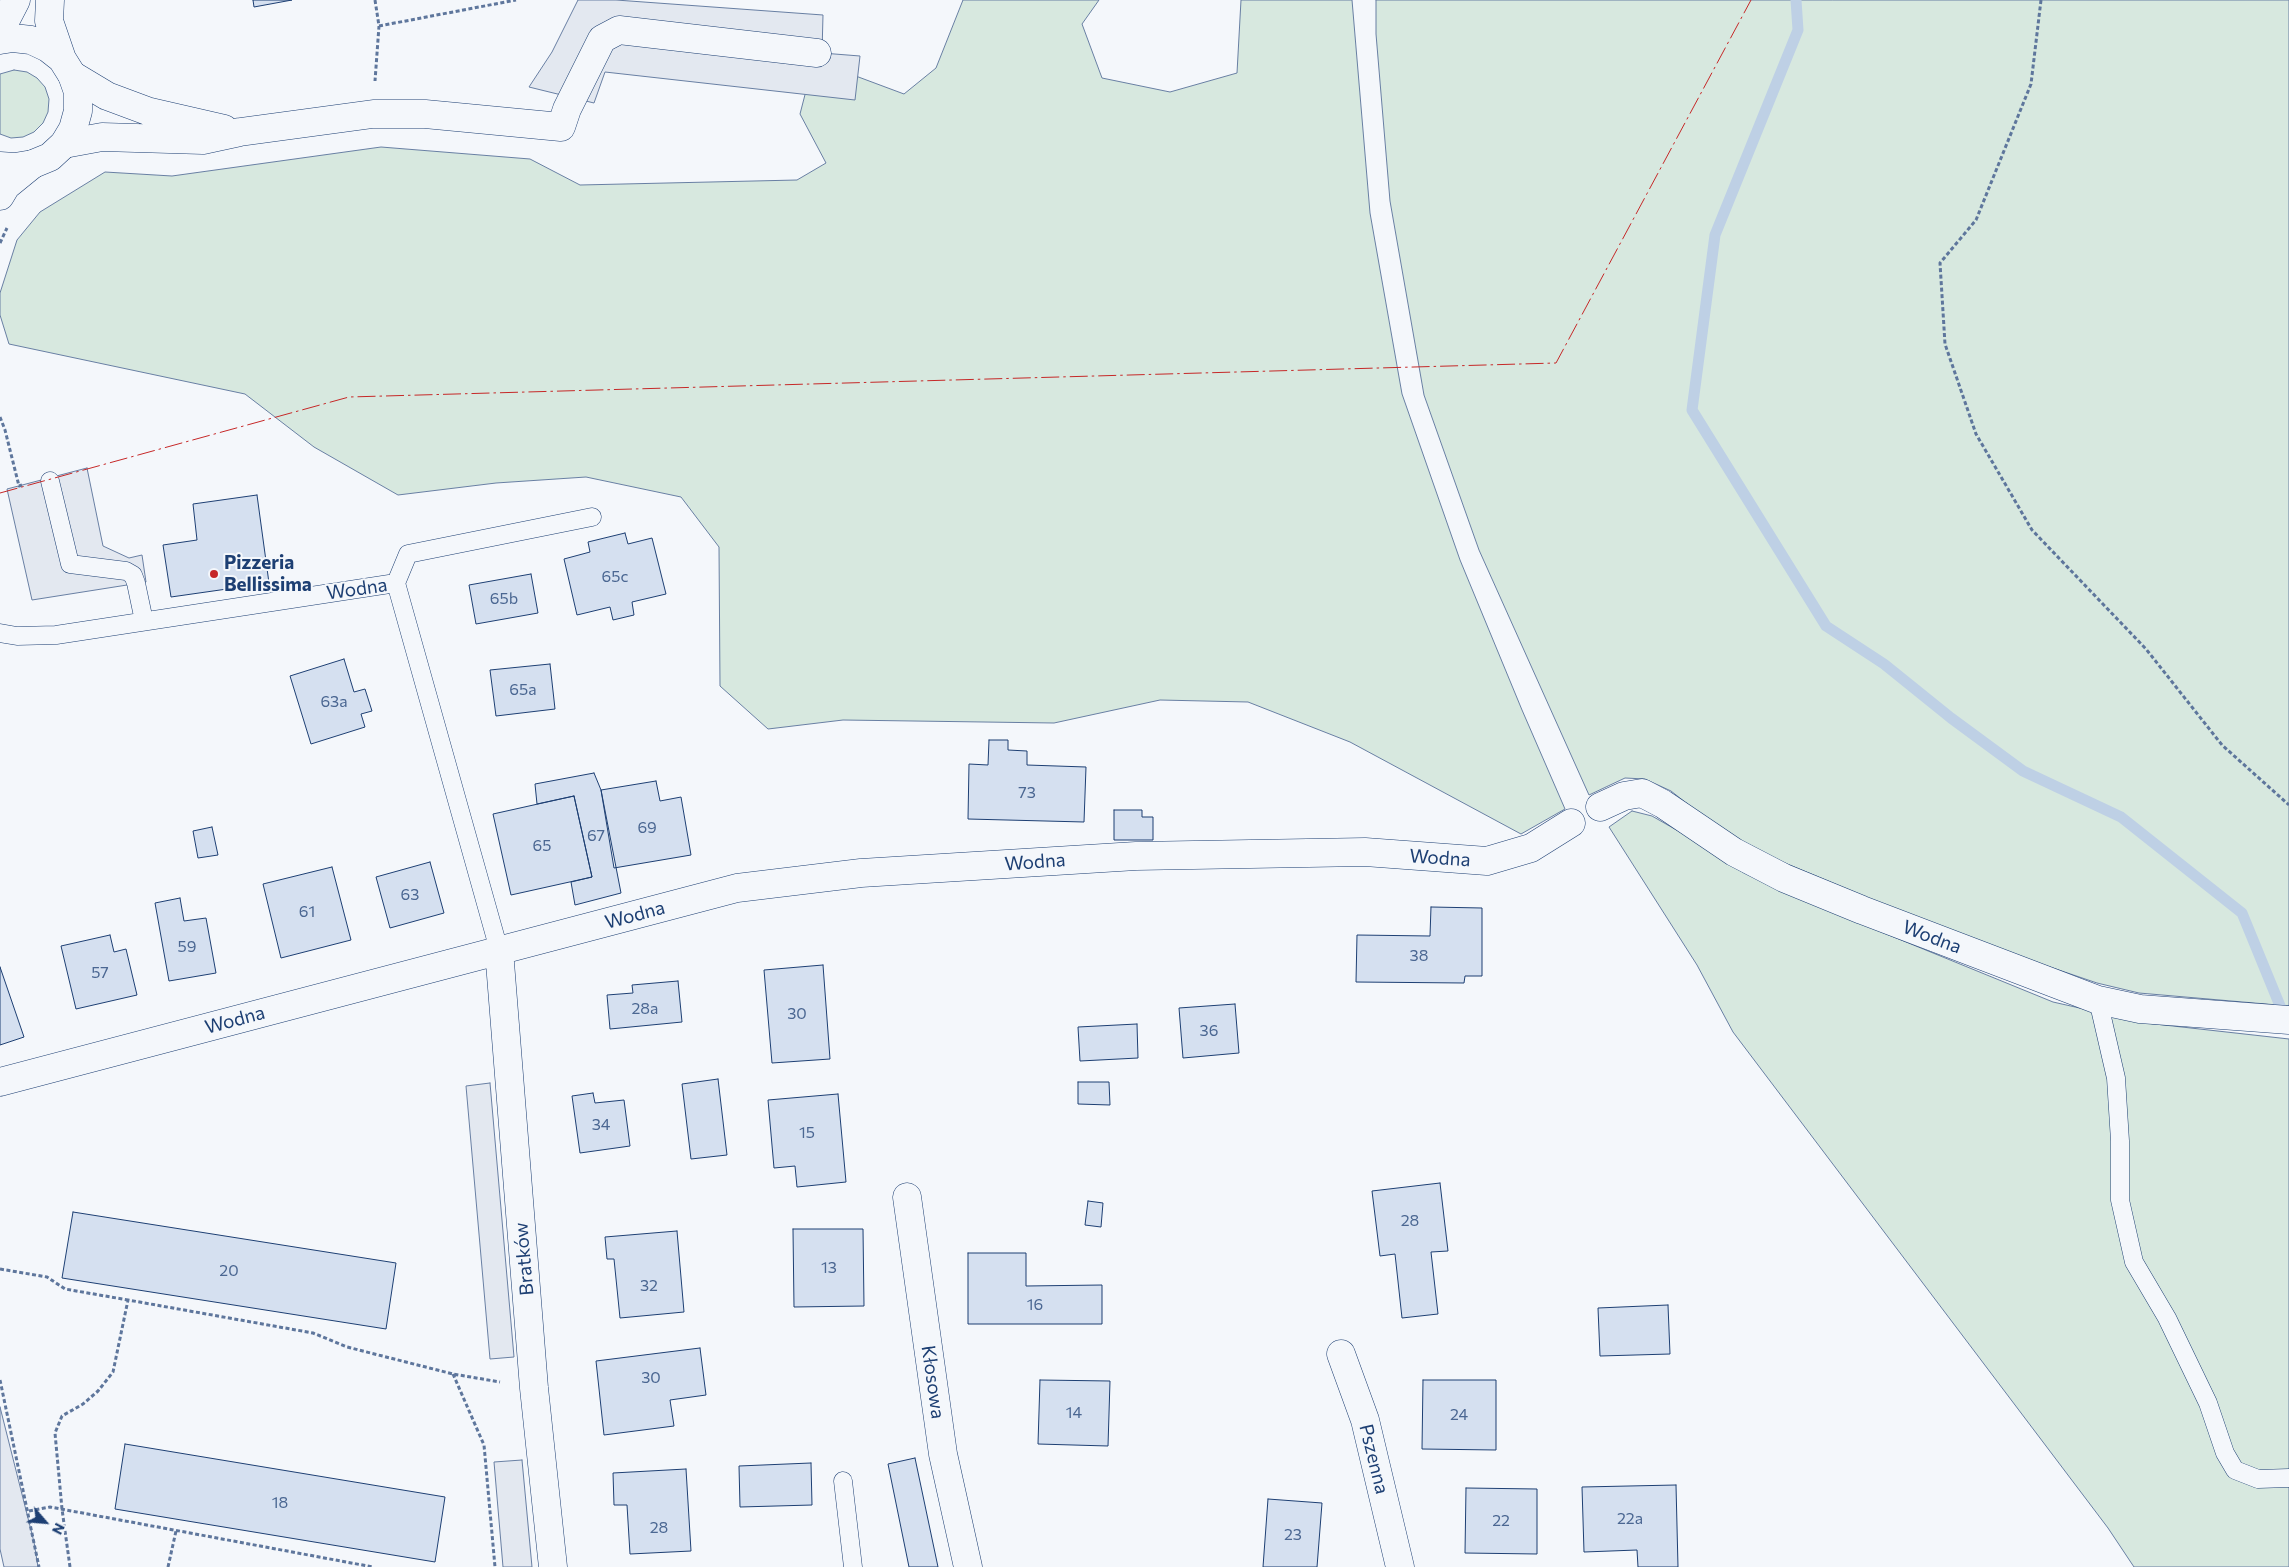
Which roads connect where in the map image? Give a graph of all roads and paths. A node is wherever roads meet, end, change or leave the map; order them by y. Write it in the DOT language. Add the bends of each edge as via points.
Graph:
graph roads {
  1 [pos="16,0"];
  2 [pos="50,0"];
  3 [pos="375,0"];
  4 [pos="516,0"];
  5 [pos="2041,0"];
  6 [pos="379,26"];
  7 [pos="0,31"];
  8 [pos="0,40"];
  9 [pos="817,53"];
  10 [pos="67,67"];
  11 [pos="373,114"];
  12 [pos="240,132"];
  13 [pos="64,144"];
  14 [pos="33,164"];
  15 [pos="0,166"];
  16 [pos="0,196"];
  17 [pos="0,417"];
  18 [pos="50,481"];
  19 [pos="592,517"];
  20 [pos="396,583"];
  21 [pos="144,622"];
  22 [pos="0,633"];
  23 [pos="2289,806"];
  24 [pos="1600,807"];
  25 [pos="1571,823"];
  26 [pos="499,950"];
  27 [pos="2098,1000"];
  28 [pos="2289,1020"];
  29 [pos="0,1082"];
  30 [pos="907,1196"];
  31 [pos="0,1269"];
  32 [pos="128,1300"];
  33 [pos="1341,1354"];
  34 [pos="452,1374"];
  35 [pos="0,1380"];
  36 [pos="534,1388"];
  37 [pos="2289,1478"];
  38 [pos="843,1482"];
  39 [pos="62,1509"];
  40 [pos="29,1511"];
  41 [pos="176,1531"];
  42 [pos="40,1567"];
  43 [pos="70,1567"];
  44 [pos="168,1567"];
  45 [pos="373,1567"];
  46 [pos="495,1567"];
  47 [pos="553,1567"];
  48 [pos="853,1567"];
  49 [pos="968,1567"];
  50 [pos="1400,1567"];
  1 -- 7 [label="street"];
  2 -- 10 [label="street" via="49,21"];
  3 -- 6 [label="path"];
  4 -- 6 [label="path"];
  5 -- 23 [label="path" via="2031,84 1976,220 1940,263 1944,344 1976,434 2032,530 2146,649 2222,746"];
  6 -- 11 [label="path"];
  8 -- 10 [label="street" via="31,40 48,48"];
  9 -- 11 [label="street" via="618,30 602,39 561,127 425,114"];
  10 -- 12 [label="street" via="107,96 150,112"];
  10 -- 13 [label="street" via="78,92 78,111"];
  11 -- 12 [label="street"];
  12 -- 13 [label="street" via="203,140 102,137"];
  13 -- 14 [label="street"];
  14 -- 15 [label="street"];
  14 -- 16 [label="street" via="6,186"];
  17 -- 18 [label="path" via="19,486"];
  18 -- 21 [label="lane" via="70,564 126,571 133,575"];
  19 -- 20 [label="lane" via="408,554"];
  20 -- 21 [label="lane, Wodna"];
  20 -- 26 [label="lane, Wodna"];
  21 -- 22 [label="lane, Wodna" via="56,635"];
  24 -- 27 [label="street, Wodna" via="1624,796 1642,793 1734,852 1784,878"];
  25 -- 26 [label="street, Wodna" via="1531,848 1487,861 1365,852 1136,856 861,873 737,888"];
  26 -- 29 [label="street, Wodna"];
  26 -- 36 [label="street, Bratków"];
  27 -- 28 [label="street, Wodna" via="2140,1009"];
  27 -- 37 [label="lane" via="2116,1078 2120,1200 2134,1262 2168,1318 2235,1470 2258,1479"];
  30 -- 49 [label="street, Kłosowa" via="943,1454"];
  31 -- 32 [label="path" via="47,1277 65,1290"];
  32 -- 34 [label="path" via="312,1333 347,1348"];
  32 -- 39 [label="path" via="112,1372 98,1391 62,1416 55,1433"];
  33 -- 50 [label="street, Pszenna" via="1365,1420"];
  34 -- 36 [label="path"];
  34 -- 46 [label="path" via="484,1445"];
  35 -- 40 [label="path"];
  36 -- 47 [label="street, Bratków"];
  38 -- 48 [label="lane"];
  39 -- 40 [label="path" via="50,1507"];
  39 -- 41 [label="path"];
  39 -- 43 [label="path"];
  40 -- 42 [label="path"];
  41 -- 44 [label="path"];
  41 -- 45 [label="path"];
}
